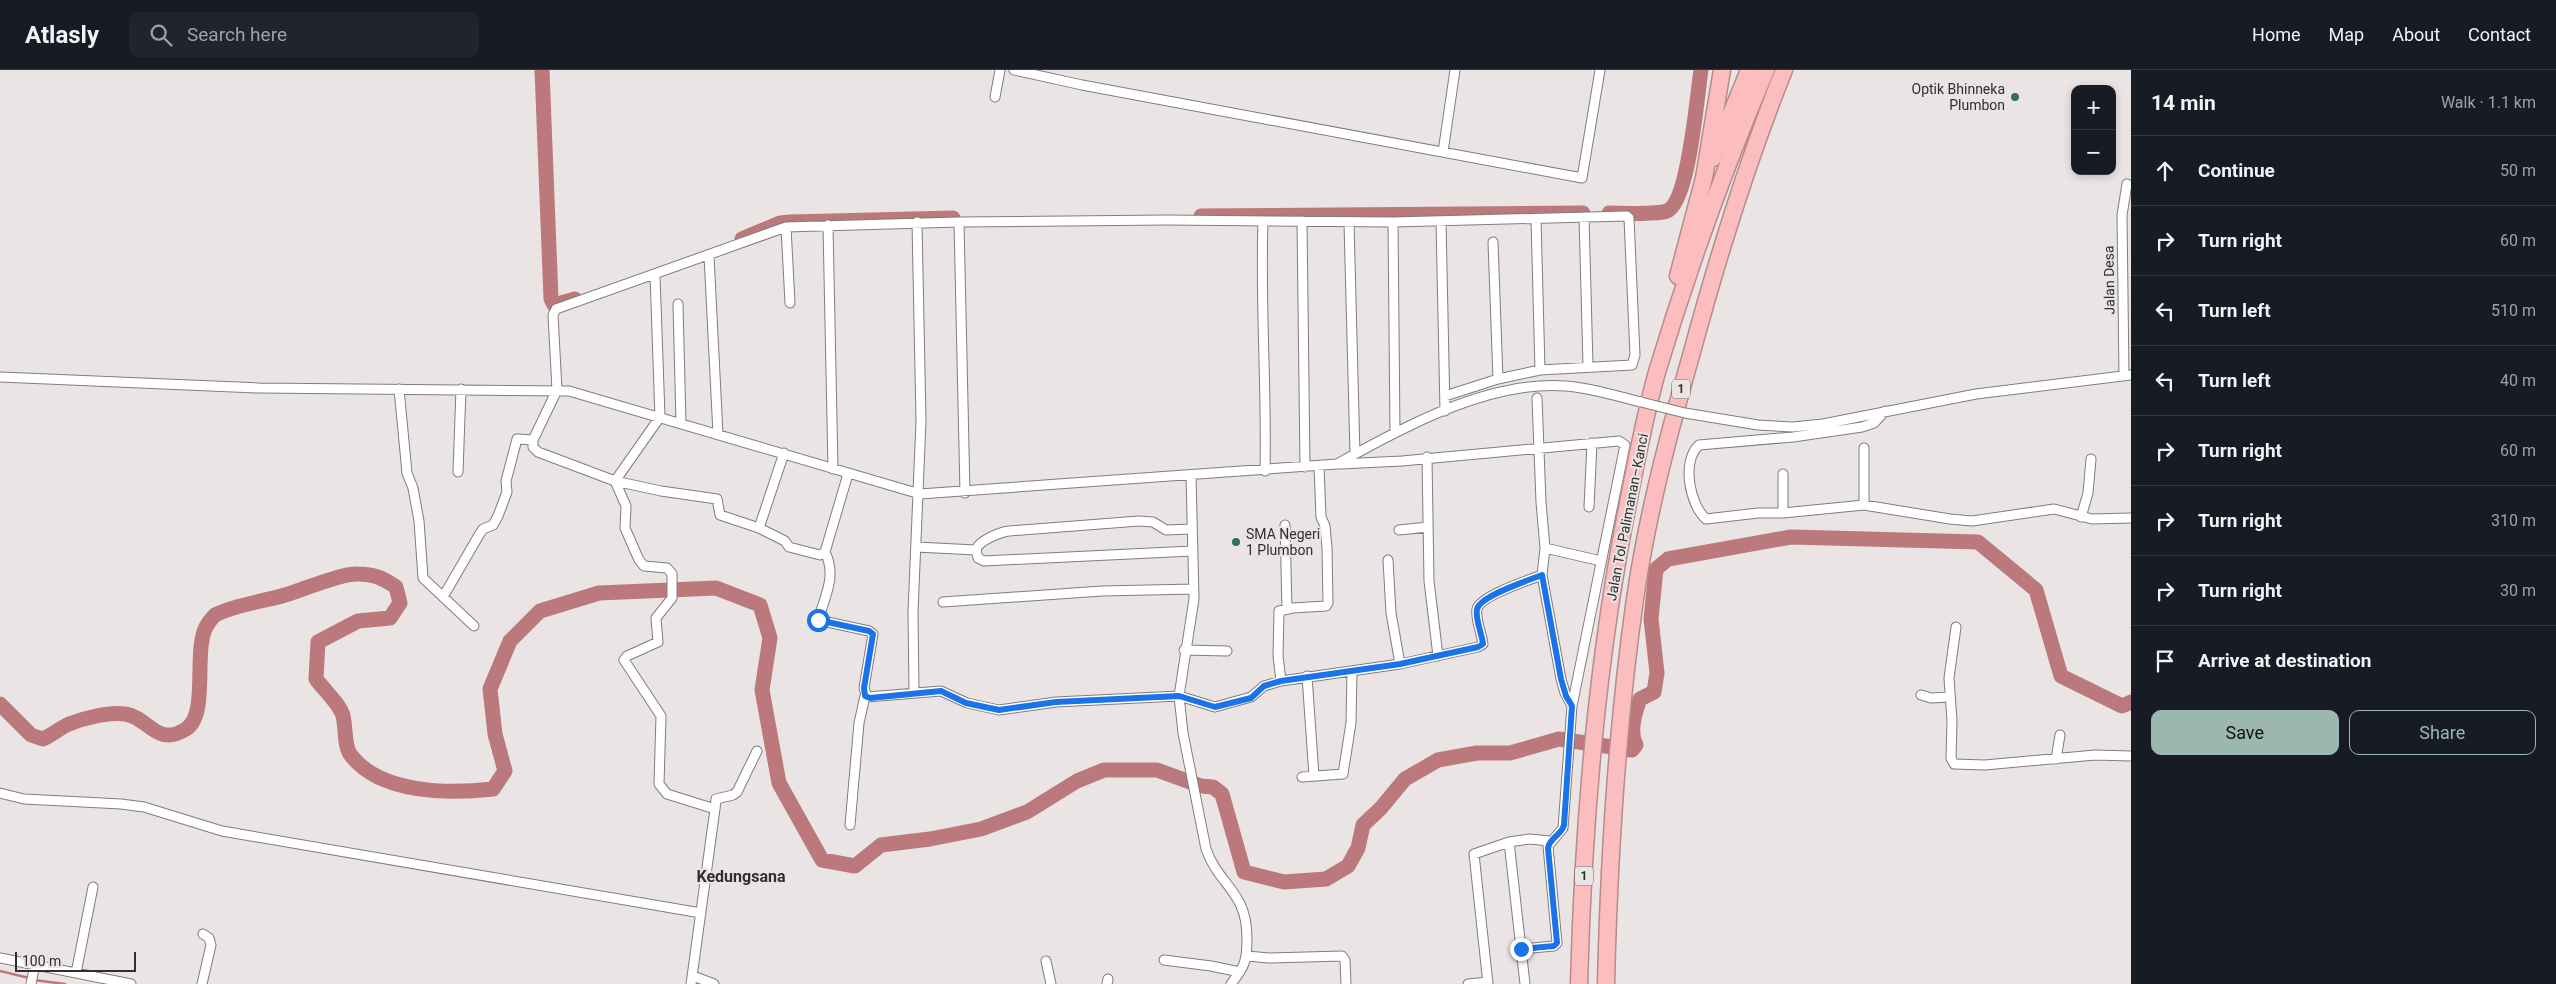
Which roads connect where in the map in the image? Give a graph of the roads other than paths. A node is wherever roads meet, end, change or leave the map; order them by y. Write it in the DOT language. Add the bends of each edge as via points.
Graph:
graph roads {
  1 [pos="1000,70"];
  2 [pos="1014,70"];
  3 [pos="1455,70"];
  4 [pos="1600,70"];
  5 [pos="1722,70"];
  6 [pos="1749,70"];
  7 [pos="1766,70"];
  8 [pos="1784,70"];
  9 [pos="995,97"];
  10 [pos="1443,152"];
  11 [pos="1704,178"];
  12 [pos="2127,184"];
  13 [pos="2126,214"];
  14 [pos="1584,217"];
  15 [pos="1536,219"];
  16 [pos="1302,221"];
  17 [pos="1441,221"];
  18 [pos="917,222"];
  19 [pos="959,222"];
  20 [pos="1263,222"];
  21 [pos="1349,222"];
  22 [pos="1393,222"];
  23 [pos="828,225"];
  24 [pos="786,227"];
  25 [pos="1493,242"];
  26 [pos="709,256"];
  27 [pos="2127,272"];
  28 [pos="655,274"];
  29 [pos="790,303"];
  30 [pos="678,304"];
  31 [pos="1588,365"];
  32 [pos="1540,370"];
  33 [pos="1657,374"];
  34 [pos="2127,376"];
  35 [pos="0,377"];
  36 [pos="1498,379"];
  37 [pos="399,389"];
  38 [pos="461,389"];
  39 [pos="557,390"];
  40 [pos="1445,396"];
  41 [pos="1537,398"];
  42 [pos="1445,411"];
  43 [pos="1885,411"];
  44 [pos="660,417"];
  45 [pos="681,422"];
  46 [pos="1395,433"];
  47 [pos="718,434"];
  48 [pos="533,440"];
  49 [pos="1592,443"];
  50 [pos="1540,447"];
  51 [pos="1864,448"];
  52 [pos="784,453"];
  53 [pos="1355,454"];
  54 [pos="1427,457"];
  55 [pos="2090,459"];
  56 [pos="1337,464"];
  57 [pos="1319,466"];
  58 [pos="1305,467"];
  59 [pos="833,469"];
  60 [pos="1265,471"];
  61 [pos="458,472"];
  62 [pos="848,474"];
  63 [pos="1783,474"];
  64 [pos="1190,475"];
  65 [pos="615,481"];
  66 [pos="965,493"];
  67 [pos="920,494"];
  68 [pos="1864,505"];
  69 [pos="1590,507"];
  70 [pos="1784,513"];
  71 [pos="2081,516"];
  72 [pos="2131,518"];
  73 [pos="1285,525"];
  74 [pos="1428,527"];
  75 [pos="759,528"];
  76 [pos="1192,529"];
  77 [pos="1399,530"];
  78 [pos="916,546"];
  79 [pos="1545,548"];
  80 [pos="976,550"];
  81 [pos="1192,551"];
  82 [pos="825,552"];
  83 [pos="1388,560"];
  84 [pos="1601,561"];
  85 [pos="1542,575"];
  86 [pos="1194,589"];
  87 [pos="443,597"];
  88 [pos="943,602"];
  89 [pos="1287,609"];
  90 [pos="474,626"];
  91 [pos="1956,627"];
  92 [pos="1184,650"];
  93 [pos="1227,651"];
  94 [pos="1438,656"];
  95 [pos="1400,664"];
  96 [pos="1352,672"];
  97 [pos="1307,676"];
  98 [pos="1281,681"];
  99 [pos="914,692"];
  100 [pos="1921,695"];
  101 [pos="865,696"];
  102 [pos="1179,696"];
  103 [pos="1950,697"];
  104 [pos="1572,706"];
  105 [pos="2060,735"];
  106 [pos="757,750"];
  107 [pos="2131,756"];
  108 [pos="2056,759"];
  109 [pos="1314,776"];
  110 [pos="1302,777"];
  111 [pos="0,793"];
  112 [pos="715,810"];
  113 [pos="850,825"];
  114 [pos="1550,841"];
  115 [pos="1509,842"];
  116 [pos="93,887"];
  117 [pos="701,913"];
  118 [pos="1581,931"];
  119 [pos="1608,932"];
  120 [pos="203,934"];
  121 [pos="1521,949"];
  122 [pos="1247,956"];
  123 [pos="0,958"];
  124 [pos="1164,960"];
  125 [pos="1046,961"];
  126 [pos="36,964"];
  127 [pos="1240,972"];
  128 [pos="76,973"];
  129 [pos="692,980"];
  130 [pos="101,981"];
  131 [pos="1488,983"];
  132 [pos="31,984"];
  133 [pos="131,984"];
  134 [pos="202,984"];
  135 [pos="714,984"];
  136 [pos="1051,984"];
  137 [pos="1231,984"];
  138 [pos="1346,984"];
  139 [pos="1468,984"];
  140 [pos="1525,984"];
  141 [pos="1579,984"];
  142 [pos="1606,984"];
  1 -- 9 [label="street"];
  2 -- 10 [label="street"];
  3 -- 10 [label="street"];
  4 -- 10 [label="street" via="1582,178"];
  5 -- 11 [label="highway"];
  6 -- 11 [label="highway"];
  7 -- 33 [label="highway, Jalan Tol Palimanan–Kanci / 1" via="1698,245"];
  8 -- 119 [label="highway, Jalan Tol Palimanan–Kanci / 1" via="1709,288 1660,465 1635,598 1621,718"];
  11 -- 33 [label="highway"];
  12 -- 13 [label="street, Jalan Desa"];
  13 -- 27 [label="street, Jalan Desa"];
  14 -- 15 [label="street"];
  14 -- 31 [label="street"];
  14 -- 31 [label="street" via="1627,216 1630,221 1635,346 1634,362 1630,366"];
  15 -- 17 [label="street"];
  15 -- 32 [label="street"];
  16 -- 20 [label="street"];
  16 -- 21 [label="street"];
  16 -- 58 [label="street"];
  17 -- 22 [label="street"];
  17 -- 40 [label="street"];
  18 -- 19 [label="street"];
  18 -- 23 [label="street"];
  18 -- 67 [label="street"];
  19 -- 20 [label="street"];
  19 -- 66 [label="street"];
  20 -- 60 [label="street"];
  21 -- 22 [label="street"];
  21 -- 53 [label="street"];
  22 -- 46 [label="street"];
  23 -- 24 [label="street"];
  23 -- 59 [label="street"];
  24 -- 26 [label="street"];
  24 -- 29 [label="street"];
  25 -- 36 [label="street"];
  26 -- 28 [label="street"];
  26 -- 47 [label="street"];
  27 -- 34 [label="street, Jalan Desa"];
  28 -- 39 [label="street" via="554,310"];
  28 -- 44 [label="street"];
  30 -- 45 [label="street"];
  31 -- 32 [label="street"];
  32 -- 36 [label="street"];
  33 -- 118 [label="highway, Jalan Tol Palimanan–Kanci / 1" via="1637,456 1612,588 1594,717"];
  34 -- 43 [label="street" via="1976,394"];
  35 -- 37 [label="street" via="250,388"];
  36 -- 40 [label="street"];
  37 -- 38 [label="street"];
  37 -- 87 [label="street" via="407,474 419,521 422,575"];
  38 -- 39 [label="street"];
  38 -- 61 [label="street"];
  39 -- 44 [label="street" via="581,393"];
  39 -- 48 [label="street"];
  40 -- 42 [label="street"];
  41 -- 50 [label="street"];
  42 -- 43 [label="street, bridge" via="1513,388 1544,386 1588,389 1685,413 1758,425 1793,427 1823,424"];
  42 -- 46 [label="street"];
  43 -- 70 [label="street" via="1874,423 1862,428 1699,445 1694,450 1691,490 1700,513 1706,519"];
  44 -- 45 [label="street"];
  44 -- 65 [label="street"];
  45 -- 47 [label="street"];
  46 -- 53 [label="street"];
  47 -- 52 [label="street"];
  48 -- 65 [label="street" via="533,447 538,452"];
  48 -- 87 [label="street" via="517,439 506,481 507,492 498,516 493,525 483,529"];
  49 -- 50 [label="street"];
  49 -- 69 [label="street"];
  49 -- 84 [label="street" via="1620,441 1625,448"];
  50 -- 54 [label="street"];
  50 -- 79 [label="street"];
  51 -- 68 [label="street"];
  52 -- 59 [label="street"];
  52 -- 75 [label="street"];
  53 -- 56 [label="street"];
  54 -- 56 [label="street"];
  54 -- 74 [label="street"];
  55 -- 71 [label="street" via="2088,493"];
  56 -- 57 [label="street"];
  57 -- 58 [label="street"];
  57 -- 89 [label="street" via="1321,517 1327,548 1328,603 1326,606"];
  58 -- 60 [label="street"];
  59 -- 62 [label="street"];
  60 -- 64 [label="street"];
  62 -- 67 [label="street"];
  62 -- 82 [label="street"];
  63 -- 70 [label="street"];
  64 -- 66 [label="street" via="1071,482"];
  64 -- 76 [label="street"];
  65 -- 75 [label="street" via="661,492 716,499 720,515"];
  65 -- 112 [label="street" via="626,506 625,528 639,560 648,567 668,569 672,576 672,596 656,617 658,642 627,656 624,661 661,716 658,778 661,788 672,796"];
  66 -- 67 [label="street"];
  67 -- 78 [label="street"];
  68 -- 70 [label="street"];
  68 -- 71 [label="street" via="1972,521 2049,509"];
  71 -- 72 [label="street" via="2092,519"];
  73 -- 89 [label="street"];
  74 -- 77 [label="street"];
  74 -- 94 [label="street" via="1430,596"];
  75 -- 82 [label="street" via="785,541 788,547 820,555"];
  76 -- 80 [label="street" via="1166,530 1153,522 1140,521 1009,531 981,541"];
  76 -- 81 [label="street"];
  78 -- 80 [label="street"];
  78 -- 99 [label="street"];
  79 -- 84 [label="street"];
  79 -- 85 [label="street"];
  80 -- 81 [label="street" via="978,558 984,562"];
  81 -- 86 [label="street"];
  82 -- 101 [label="street" via="831,573 818,620 873,634"];
  83 -- 95 [label="street" via="1391,613"];
  84 -- 104 [label="street"];
  85 -- 94 [label="street" via="1480,604 1477,610 1482,645"];
  85 -- 104 [label="street" via="1561,679"];
  86 -- 88 [label="street" via="1102,591"];
  86 -- 92 [label="street"];
  87 -- 90 [label="street"];
  89 -- 98 [label="street" via="1279,612"];
  91 -- 103 [label="street" via="1949,678"];
  92 -- 93 [label="street"];
  92 -- 102 [label="street"];
  94 -- 95 [label="street"];
  95 -- 96 [label="street"];
  96 -- 97 [label="street"];
  96 -- 109 [label="street" via="1351,723 1344,773 1340,776"];
  97 -- 98 [label="street"];
  97 -- 109 [label="street"];
  98 -- 102 [label="street" via="1264,686 1251,698 1215,707"];
  99 -- 101 [label="street"];
  99 -- 102 [label="street" via="941,691 966,703 999,710 1056,702"];
  100 -- 103 [label="street"];
  101 -- 113 [label="street" via="859,723"];
  102 -- 122 [label="street" via="1209,857 1235,893 1246,915"];
  103 -- 108 [label="street" via="1951,758 1954,764 1985,765"];
  104 -- 114 [label="street" via="1563,828"];
  105 -- 108 [label="street"];
  106 -- 112 [label="street" via="737,792 716,799"];
  107 -- 108 [label="street"];
  109 -- 110 [label="street"];
  111 -- 117 [label="street" via="24,799 144,807 222,831"];
  112 -- 117 [label="street"];
  114 -- 115 [label="street" via="1529,839"];
  114 -- 121 [label="street" via="1557,943"];
  115 -- 121 [label="street"];
  115 -- 131 [label="street" via="1474,854"];
  116 -- 128 [label="street"];
  117 -- 129 [label="street"];
  118 -- 119 [label="highway"];
  118 -- 141 [label="highway, Jalan Tol Palimanan–Kanci / 1"];
  119 -- 142 [label="highway, Jalan Tol Palimanan–Kanci / 1"];
  120 -- 134 [label="street" via="211,945"];
  121 -- 140 [label="street"];
  122 -- 127 [label="street"];
  122 -- 138 [label="street" via="1340,955 1345,960"];
  123 -- 126 [label="street"];
  124 -- 127 [label="street"];
  125 -- 136 [label="street"];
  126 -- 128 [label="street"];
  126 -- 132 [label="street"];
  127 -- 137 [label="street"];
  128 -- 130 [label="street"];
  129 -- 135 [label="street"];
  130 -- 133 [label="street"];
  131 -- 139 [label="street"];
}
